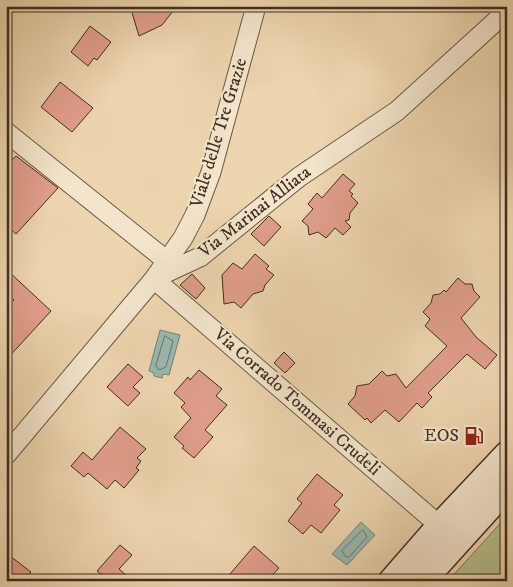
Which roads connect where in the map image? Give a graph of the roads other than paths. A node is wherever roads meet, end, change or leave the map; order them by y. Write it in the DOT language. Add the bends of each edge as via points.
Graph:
graph roads {
  1 [pos="256,6"];
  2 [pos="507,11"];
  3 [pos="6,132"];
  4 [pos="167,261"];
  5 [pos="154,278"];
  6 [pos="507,455"];
  7 [pos="6,456"];
  8 [pos="507,487"];
  9 [pos="440,526"];
  10 [pos="392,581"];
  11 [pos="422,581"];
  1 -- 4 [label="street, Viale delle Tre Grazie" via="211,172 195,215"];
  2 -- 5 [label="street, Via Marinai Alliata" via="397,111 298,177 200,256"];
  3 -- 4 [label="street"];
  4 -- 5 [label="street, Viale delle Tre Grazie"];
  5 -- 7 [label="street, Via Marinai Alliata"];
  5 -- 9 [label="street, Via Corrado Tommasi Crudeli"];
  6 -- 9 [label="street"];
  8 -- 11 [label="street"];
  9 -- 10 [label="street"];
}
